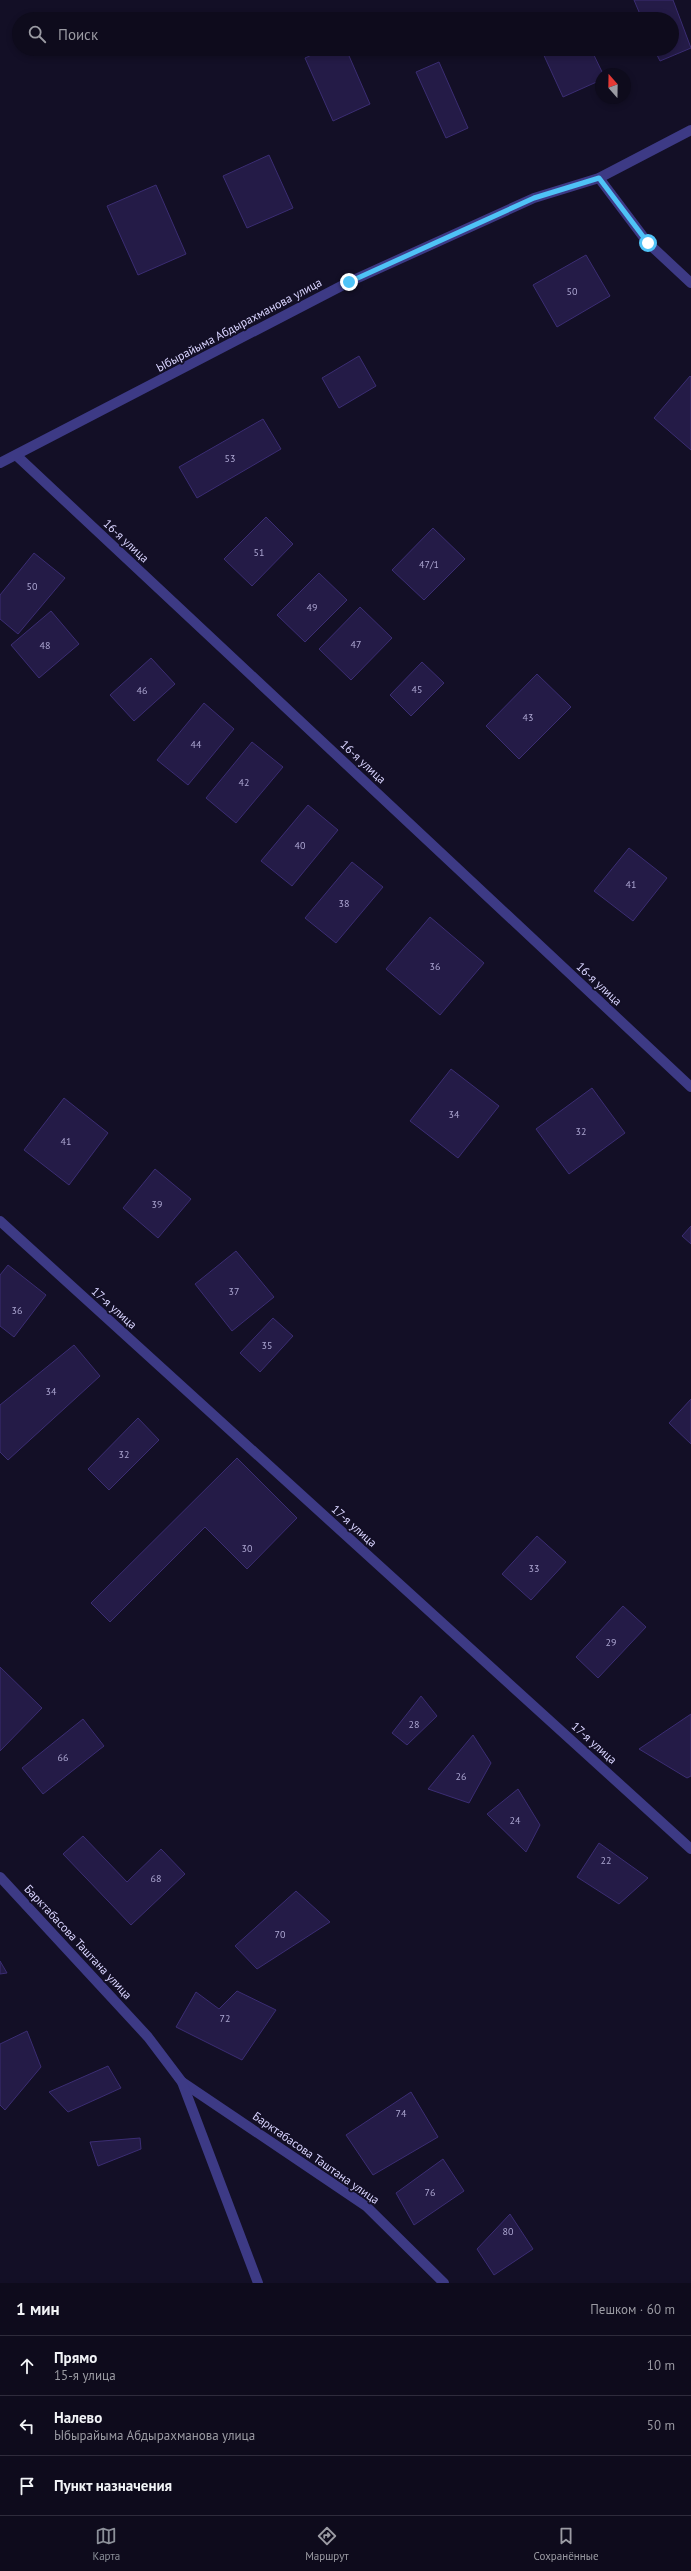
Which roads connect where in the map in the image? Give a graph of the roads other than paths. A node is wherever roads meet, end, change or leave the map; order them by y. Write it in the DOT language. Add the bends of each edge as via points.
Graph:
graph roads {
  1 [pos="691,130"];
  2 [pos="599,178"];
  3 [pos="691,283"];
  4 [pos="17,456"];
  5 [pos="0,463"];
  6 [pos="691,1087"];
  7 [pos="0,1221"];
  8 [pos="691,1849"];
  9 [pos="0,1877"];
  10 [pos="182,2082"];
  11 [pos="258,2283"];
  12 [pos="444,2283"];
  1 -- 2 [label="street, Ыбырайыма Абдырахманова улица"];
  2 -- 3 [label="street" via="648,243"];
  2 -- 4 [label="street, Ыбырайыма Абдырахманова улица" via="534,198 349,282"];
  4 -- 5 [label="street, Ыбырайыма Абдырахманова улица"];
  4 -- 6 [label="street, 16-я улица"];
  7 -- 8 [label="street, 17-я улица"];
  9 -- 10 [label="street, Барктабасова Таштана улица" via="148,2037"];
  10 -- 11 [label="street, Барктабасова Таштана улица"];
  10 -- 12 [label="street, Барктабасова Таштана улица" via="366,2206"];
}
